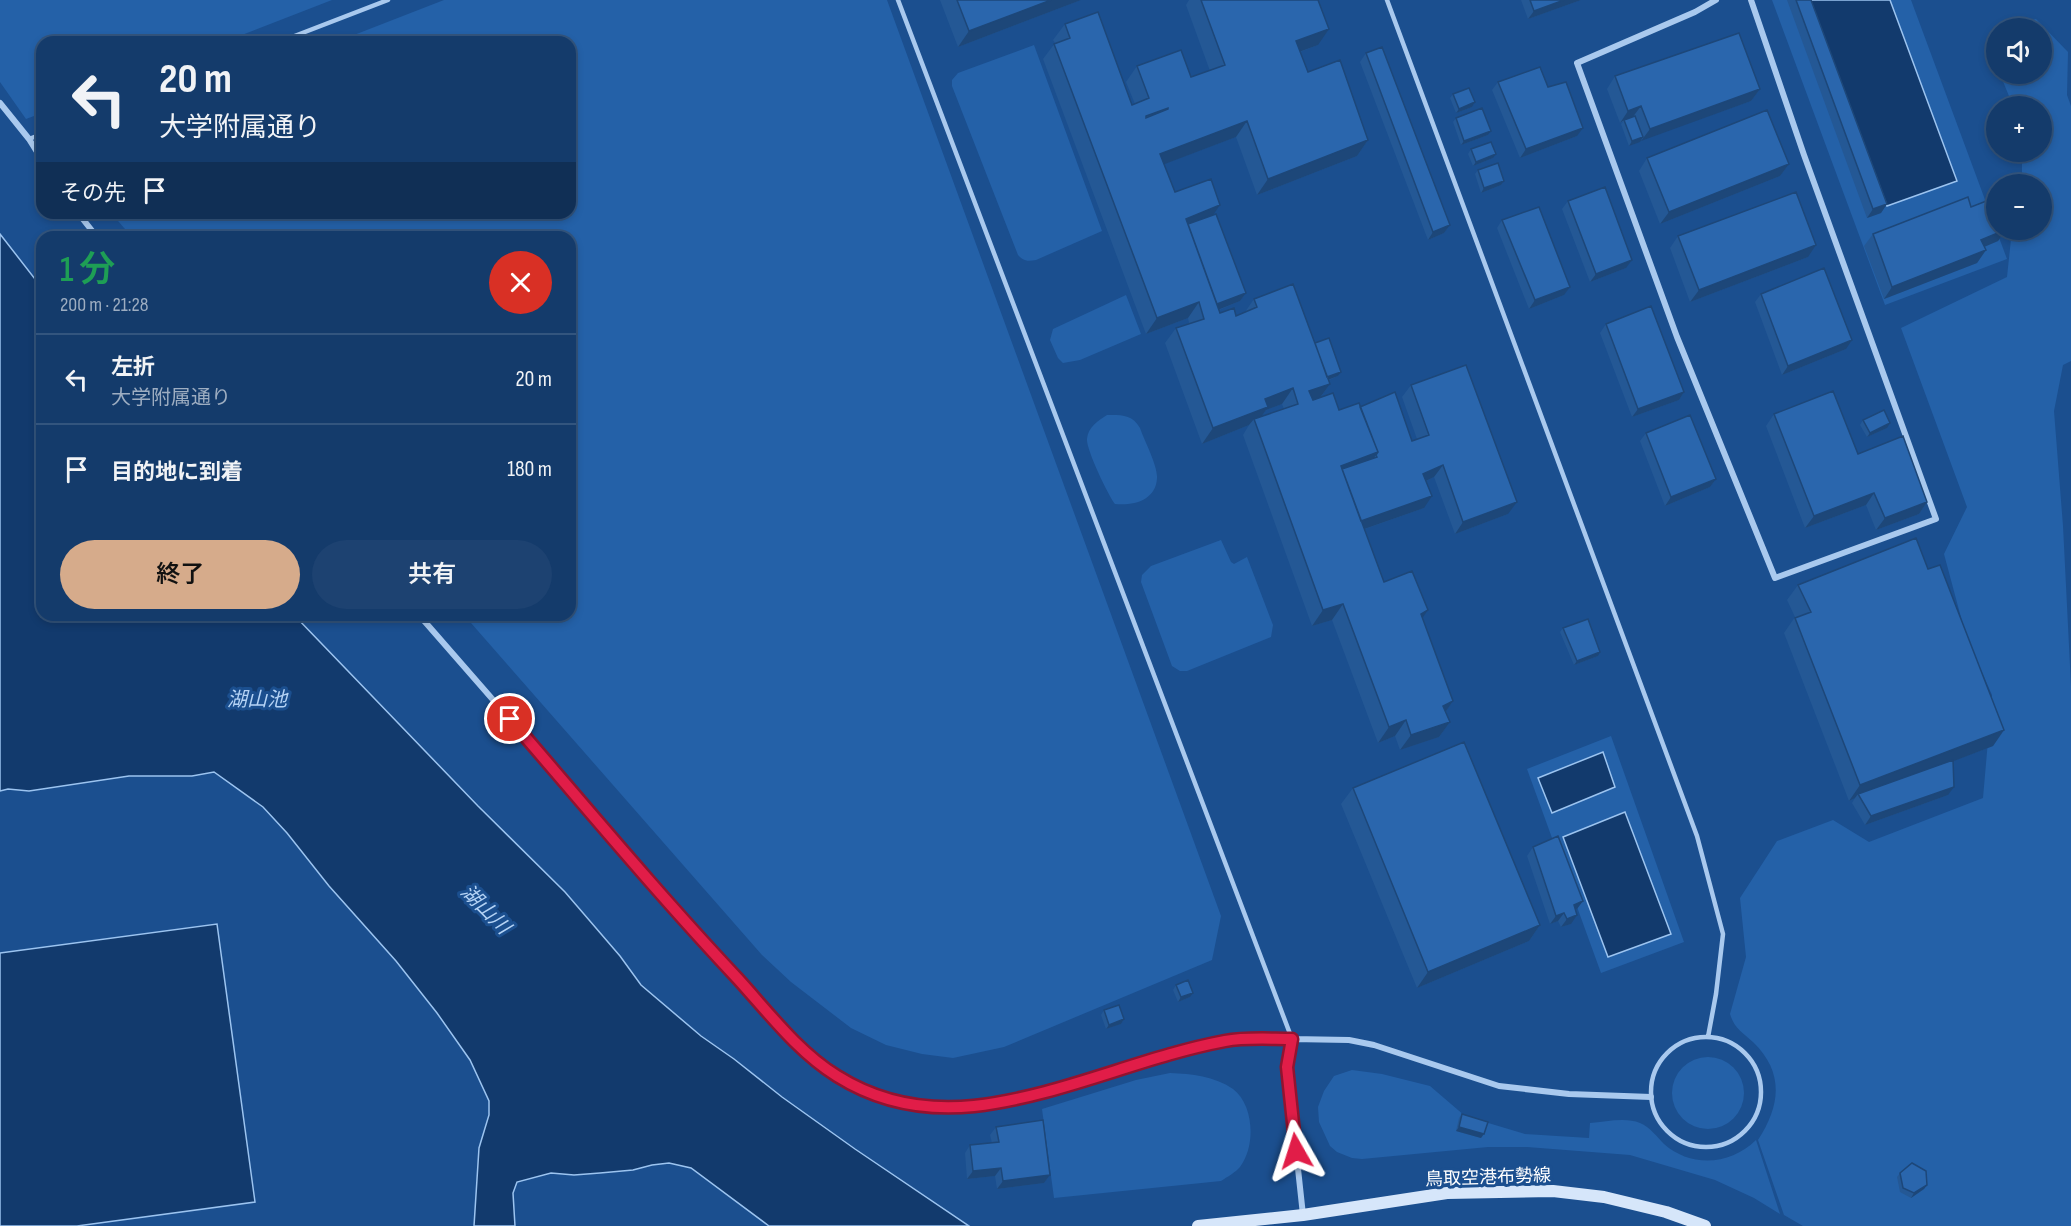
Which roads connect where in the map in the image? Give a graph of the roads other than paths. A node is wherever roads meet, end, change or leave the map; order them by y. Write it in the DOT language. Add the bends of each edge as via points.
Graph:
graph roads {
  1 [pos="388,0"];
  2 [pos="898,0"];
  3 [pos="1387,0"];
  4 [pos="1716,0"];
  5 [pos="1751,0"];
  6 [pos="295,36"];
  7 [pos="0,103"];
  8 [pos="36,136"];
  9 [pos="28,139"];
  10 [pos="36,151"];
  11 [pos="83,219"];
  12 [pos="92,231"];
  13 [pos="425,621"];
  14 [pos="1708,1037"];
  15 [pos="1292,1039"];
  16 [pos="1651,1096"];
  17 [pos="1303,1215"];
  18 [pos="1273,1222"];
  19 [pos="1198,1226"];
  20 [pos="1705,1226"];
  1 -- 6 [label="lane"];
  2 -- 15 [label="lane"];
  3 -- 14 [label="lane" via="1697,836 1723,934"];
  4 -- 5 [label="street" via="1577,63 1677,337 1775,578 1936,519"];
  7 -- 9 [label="street"];
  8 -- 9 [label="lane"];
  9 -- 10 [label="street"];
  11 -- 12 [label="street"];
  13 -- 15 [label="street" via="715,954 814,1060 857,1088 889,1101 919,1107 976,1106 1058,1089 1227,1040"];
  14 -- 16 [label="lane" via="1684,1041 1668,1051 1657,1066"];
  14 -- 16 [label="lane" via="1739,1047 1760,1076 1759,1112 1750,1127 1720,1147 1685,1144 1658,1121"];
  15 -- 16 [label="street" via="1366,1043 1499,1086 1569,1094"];
  15 -- 17 [label="street" via="1287,1067"];
  17 -- 18 [label="main road, 鳥取空港布勢線"];
  17 -- 20 [label="main road, 鳥取空港布勢線" via="1447,1193 1553,1191 1614,1200"];
  18 -- 19 [label="main road, 鳥取空港布勢線"];
}
